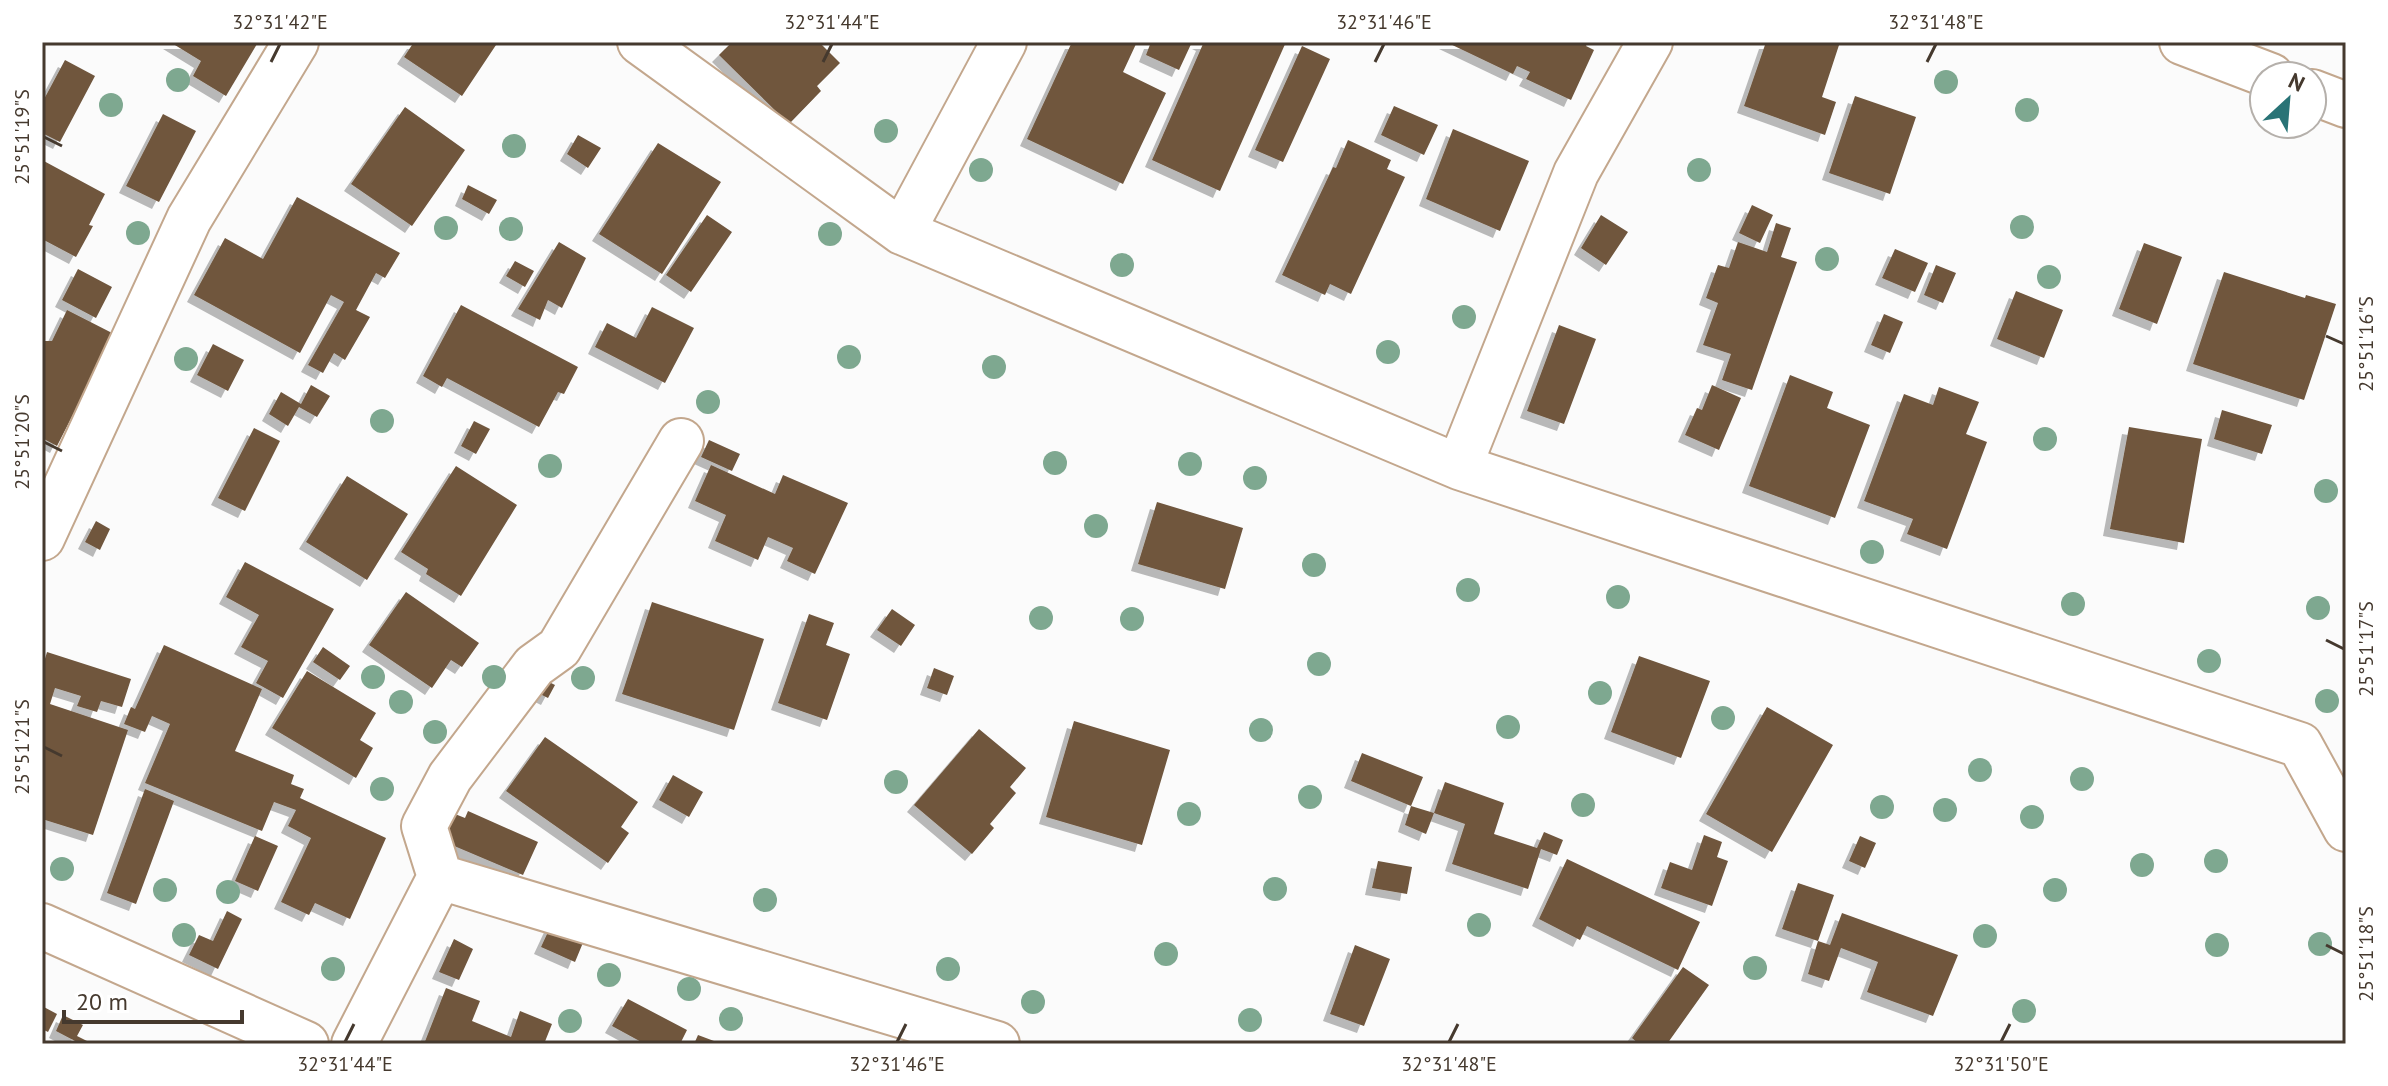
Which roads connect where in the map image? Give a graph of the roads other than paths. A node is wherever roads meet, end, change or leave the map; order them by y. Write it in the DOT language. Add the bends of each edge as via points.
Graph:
graph roads {
  1 [pos="296,42"];
  2 [pos="640,42"];
  3 [pos="1004,42"];
  4 [pos="1650,42"];
  5 [pos="2182,42"];
  6 [pos="2248,67"];
  7 [pos="902,232"];
  8 [pos="681,441"];
  9 [pos="1459,467"];
  10 [pos="42,538"];
  11 [pos="2346,829"];
  12 [pos="440,877"];
  13 [pos="42,926"];
  14 [pos="306,1044"];
  15 [pos="354,1044"];
  16 [pos="997,1044"];
  1 -- 10 [label="street" via="189,219"];
  2 -- 7 [label="street"];
  3 -- 7 [label="street"];
  4 -- 9 [label="street" via="1576,173"];
  5 -- 6 [label="street"];
  7 -- 9 [label="street"];
  8 -- 12 [label="street" via="559,648 534,666 450,777 424,826"];
  9 -- 11 [label="street" via="2300,745"];
  12 -- 15 [label="street"];
  12 -- 16 [label="street"];
  13 -- 14 [label="street"];
}
